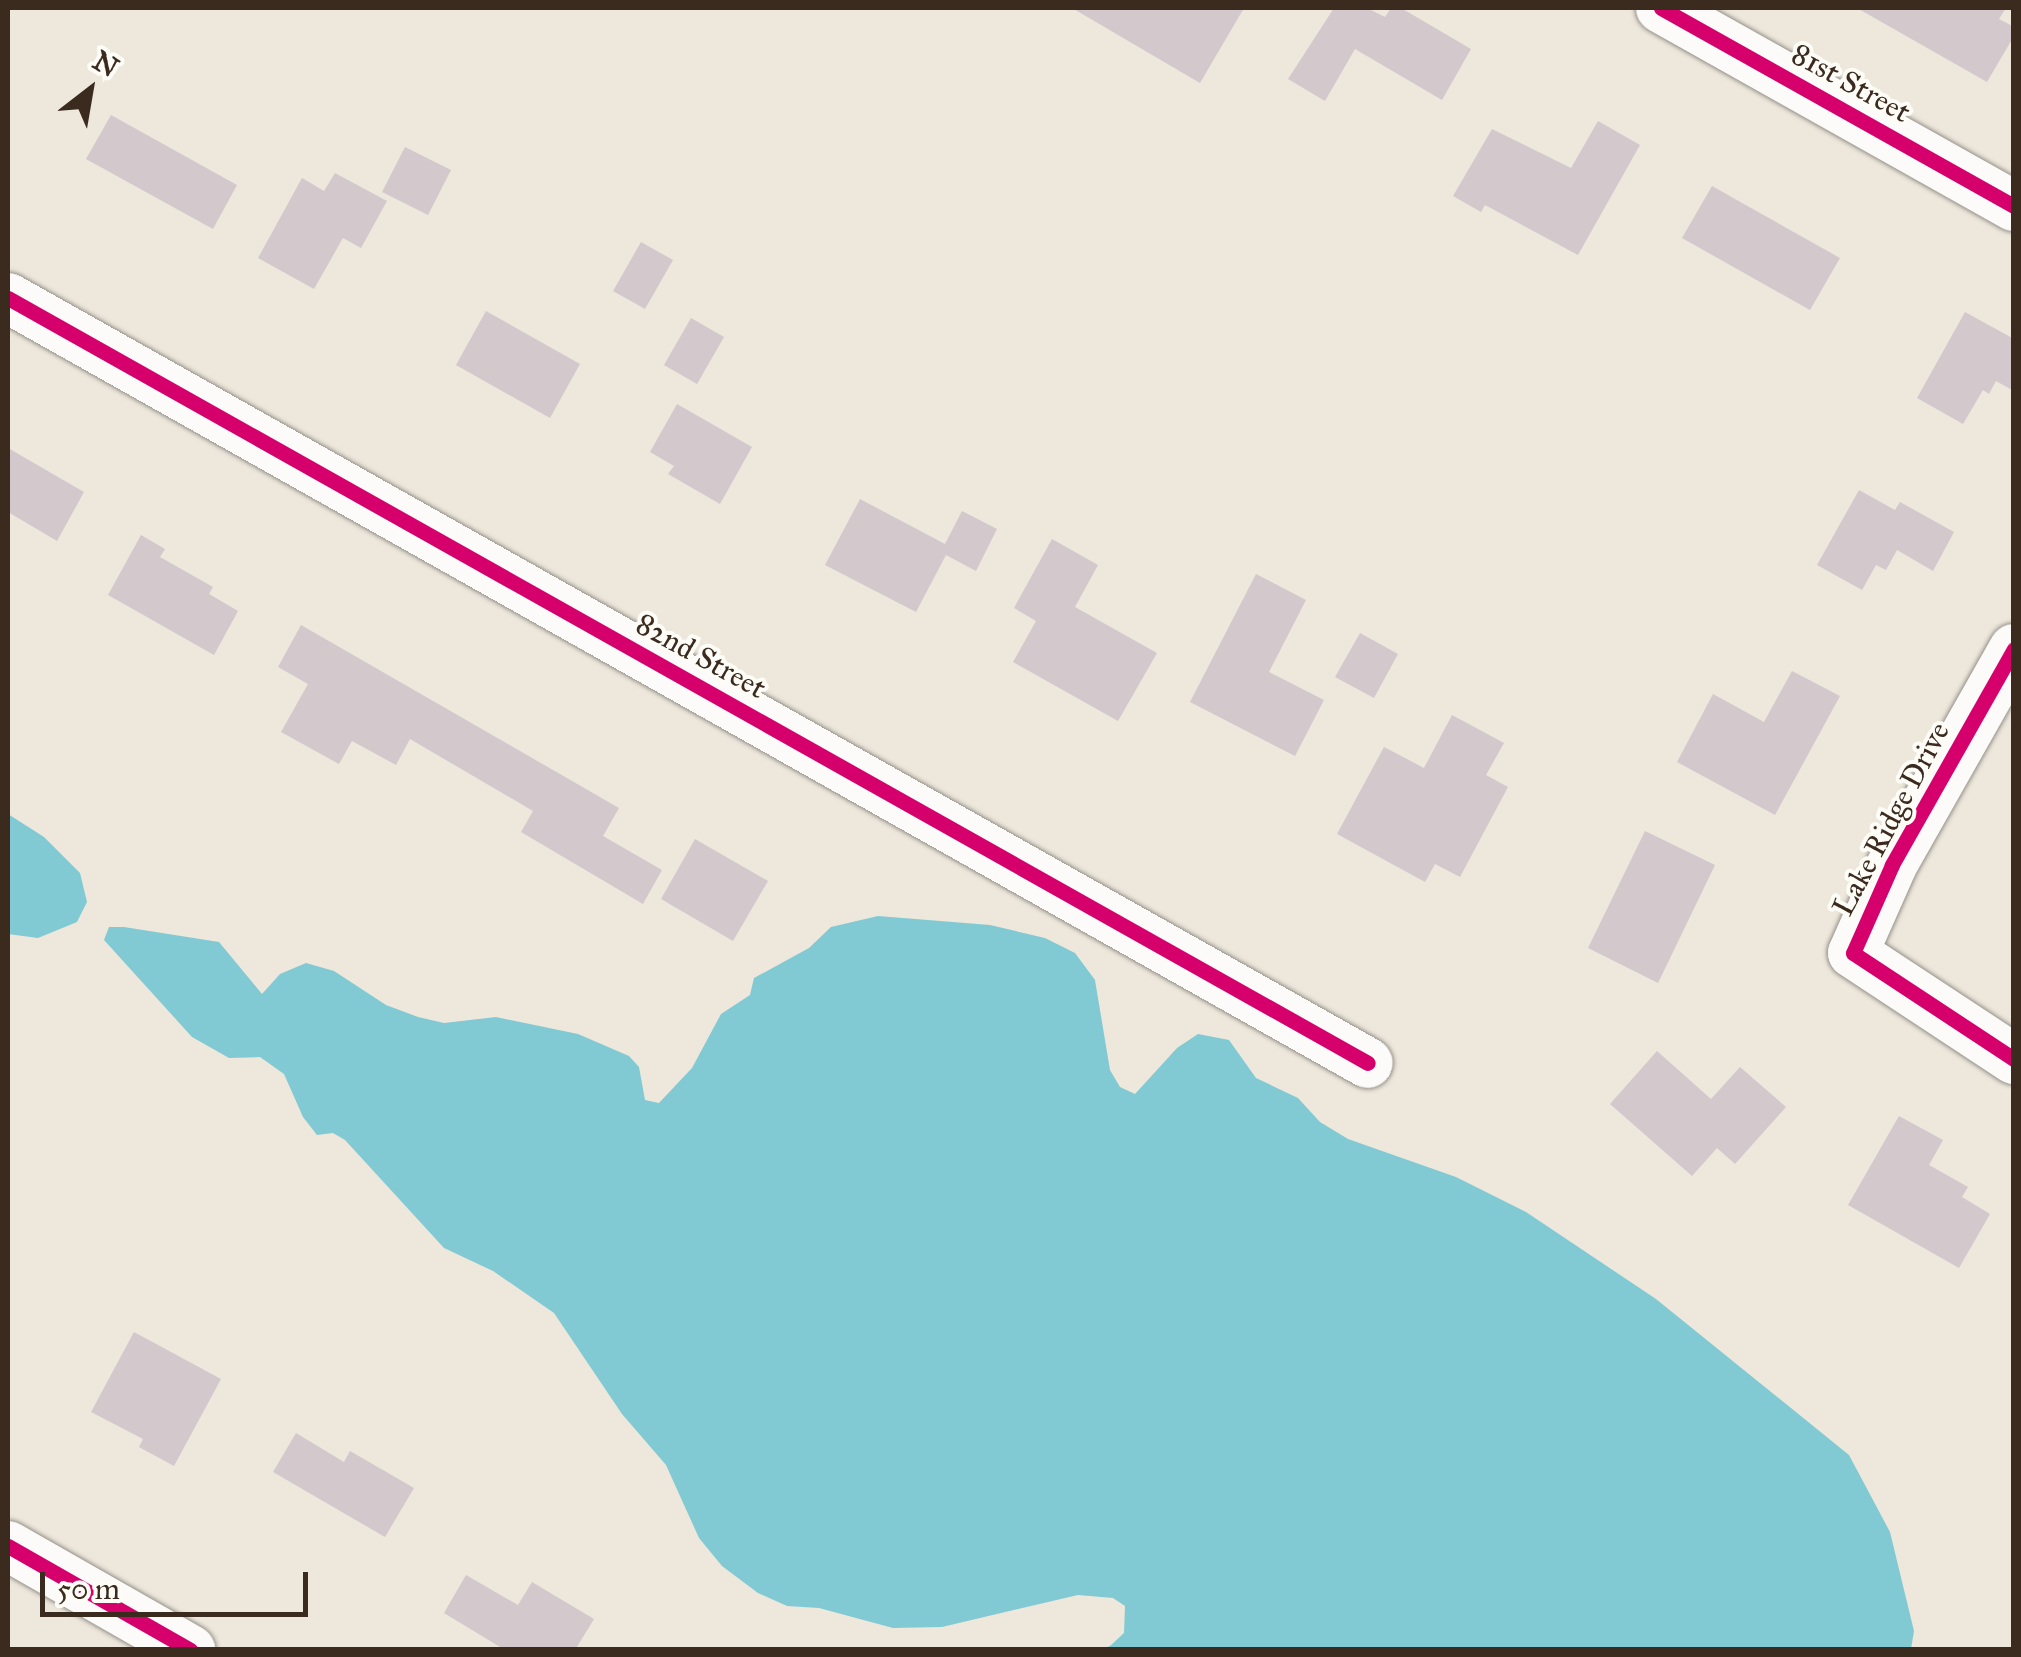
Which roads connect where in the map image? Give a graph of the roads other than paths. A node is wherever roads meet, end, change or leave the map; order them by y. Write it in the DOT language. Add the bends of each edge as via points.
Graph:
graph roads {
  1 [pos="1661,8"];
  2 [pos="2014,206"];
  3 [pos="8,298"];
  4 [pos="2014,649"];
  5 [pos="2014,1058"];
  6 [pos="1368,1063"];
  7 [pos="8,1546"];
  8 [pos="190,1650"];
  1 -- 2 [label="street, 81st Street"];
  3 -- 6 [label="street, 82nd Street"];
  4 -- 5 [label="street, Lake Ridge Drive" via="1892,865 1853,952"];
  7 -- 8 [label="street"];
}
